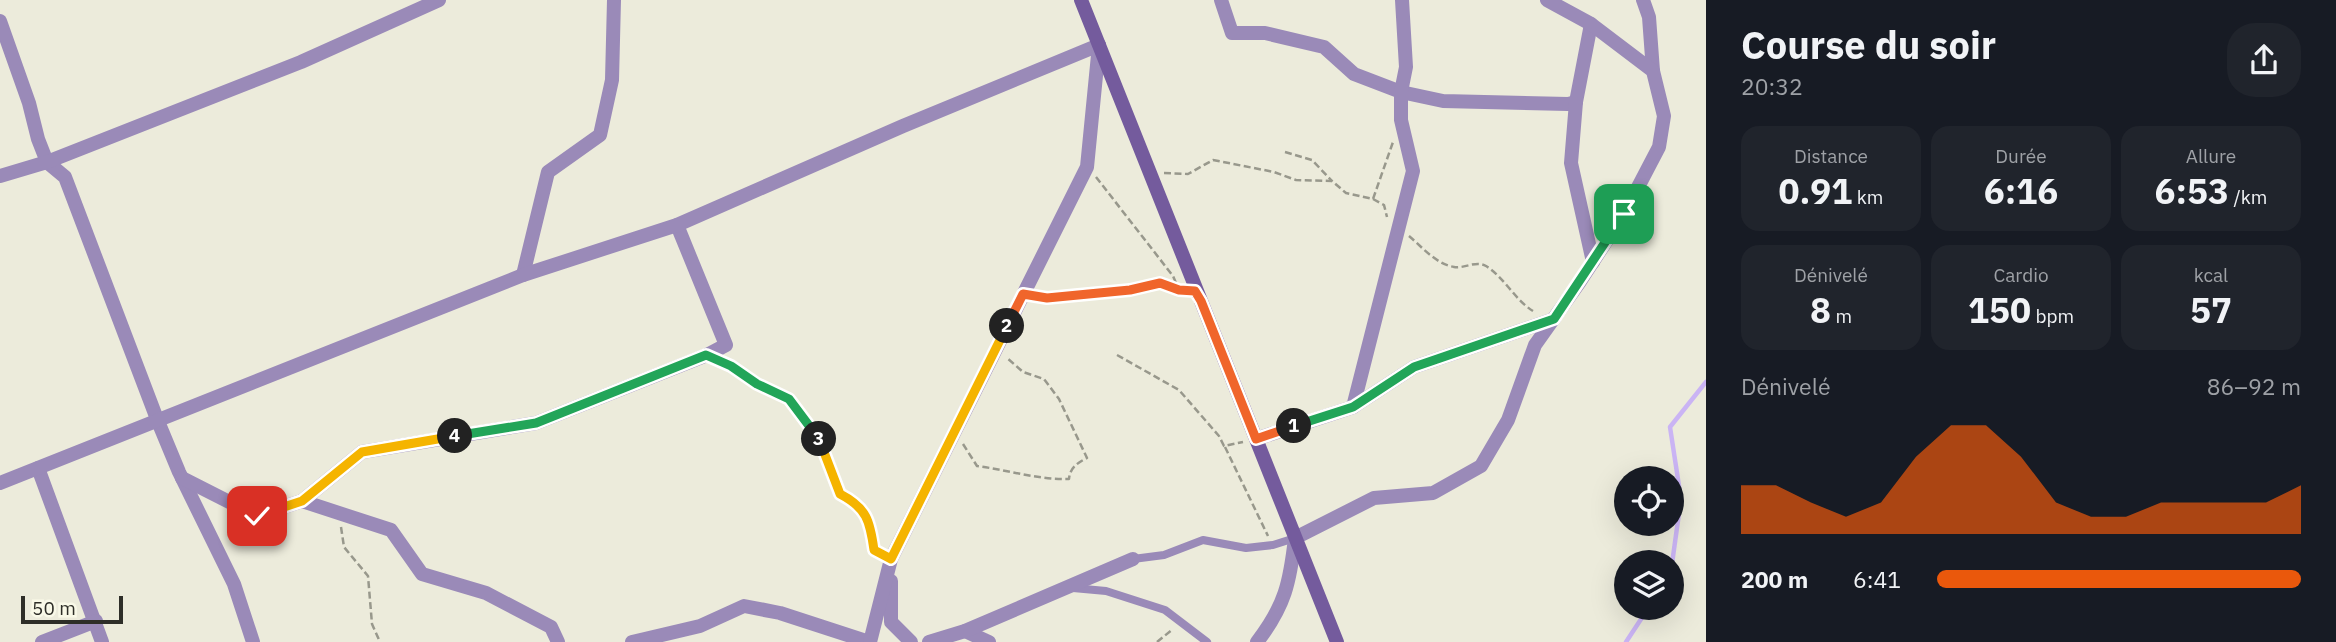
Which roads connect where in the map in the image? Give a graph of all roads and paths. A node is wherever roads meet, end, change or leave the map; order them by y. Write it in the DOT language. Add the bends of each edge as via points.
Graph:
graph roads {
  1 [pos="439,0"];
  2 [pos="614,0"];
  3 [pos="1081,0"];
  4 [pos="1221,0"];
  5 [pos="1402,0"];
  6 [pos="1547,0"];
  7 [pos="1643,0"];
  8 [pos="0,21"];
  9 [pos="1591,24"];
  10 [pos="1099,45"];
  11 [pos="1653,71"];
  12 [pos="1401,92"];
  13 [pos="1576,102"];
  14 [pos="1393,142"];
  15 [pos="1285,152"];
  16 [pos="47,162"];
  17 [pos="1087,167"];
  18 [pos="1150,172"];
  19 [pos="0,176"];
  20 [pos="1332,181"];
  21 [pos="1373,199"];
  22 [pos="677,225"];
  23 [pos="1399,227"];
  24 [pos="1593,262"];
  25 [pos="523,275"];
  26 [pos="1179,290"];
  27 [pos="1023,294"];
  28 [pos="1201,301"];
  29 [pos="1554,319"];
  30 [pos="996,348"];
  31 [pos="706,355"];
  32 [pos="1117,355"];
  33 [pos="1353,407"];
  34 [pos="157,419"];
  35 [pos="955,430"];
  36 [pos="1256,439"];
  37 [pos="1224,446"];
  38 [pos="37,468"];
  39 [pos="182,478"];
  40 [pos="0,483"];
  41 [pos="302,501"];
  42 [pos="338,513"];
  43 [pos="1295,538"];
  44 [pos="1273,545"];
  45 [pos="891,559"];
  46 [pos="1133,559"];
  47 [pos="1067,587"];
  48 [pos="96,621"];
  49 [pos="1181,622"];
  50 [pos="965,631"];
  51 [pos="41,642"];
  52 [pos="102,642"];
  53 [pos="253,642"];
  54 [pos="380,642"];
  55 [pos="558,642"];
  56 [pos="632,642"];
  57 [pos="869,642"];
  58 [pos="911,642"];
  59 [pos="929,642"];
  60 [pos="989,642"];
  61 [pos="1157,642"];
  62 [pos="1207,642"];
  63 [pos="1257,642"];
  64 [pos="1337,642"];
  1 -- 16 [label="street" via="301,62"];
  2 -- 25 [label="street" via="612,80 600,135 548,172"];
  3 -- 10 [label="street"];
  4 -- 12 [label="street" via="1232,33 1265,33 1324,47 1354,75"];
  5 -- 12 [label="street" via="1406,67"];
  6 -- 9 [label="street"];
  7 -- 11 [label="street" via="1649,17"];
  8 -- 16 [label="street"];
  9 -- 11 [label="street"];
  9 -- 13 [label="street"];
  10 -- 17 [label="street"];
  10 -- 18 [label="street"];
  10 -- 22 [label="street"];
  11 -- 24 [label="street" via="1664,116 1659,147"];
  12 -- 13 [label="street" via="1443,101"];
  12 -- 23 [label="street" via="1401,120 1413,171"];
  13 -- 24 [label="street" via="1571,163"];
  14 -- 21 [label="path"];
  15 -- 20 [label="path" via="1312,160"];
  16 -- 19 [label="street"];
  16 -- 34 [label="street" via="65,177"];
  17 -- 26 [label="path" via="1173,276"];
  17 -- 27 [label="street"];
  18 -- 20 [label="path" via="1188,174 1213,160 1296,180"];
  18 -- 28 [label="street"];
  20 -- 21 [label="path" via="1346,193"];
  21 -- 23 [label="path" via="1384,205 1389,224"];
  22 -- 25 [label="street"];
  22 -- 31 [label="street" via="726,345"];
  23 -- 29 [label="path" via="1434,259 1454,268 1481,263 1488,267 1531,310"];
  23 -- 33 [label="street"];
  24 -- 29 [label="street"];
  25 -- 34 [label="street"];
  26 -- 27 [label="path" via="1160,283 1047,298"];
  26 -- 28 [label="path" via="1195,291"];
  27 -- 30 [label="street"];
  28 -- 36 [label="street"];
  29 -- 33 [label="street" via="1414,367"];
  29 -- 43 [label="street" via="1535,345 1508,420 1481,466 1433,493 1374,498"];
  30 -- 35 [label="street"];
  30 -- 35 [label="path" via="1023,372 1044,379 1059,399 1087,458 1070,471 1069,479 1047,480 977,466"];
  31 -- 41 [label="street" via="536,423 362,452"];
  31 -- 45 [label="path" via="789,399 818,435 840,494 858,503 865,514 874,550"];
  32 -- 37 [label="path" via="1178,390"];
  33 -- 36 [label="street"];
  34 -- 38 [label="street"];
  34 -- 39 [label="street"];
  35 -- 45 [label="street"];
  36 -- 37 [label="path"];
  36 -- 43 [label="street"];
  37 -- 44 [label="path"];
  38 -- 40 [label="street"];
  38 -- 48 [label="street"];
  39 -- 41 [label="street" via="257,516"];
  39 -- 53 [label="street" via="234,584"];
  41 -- 42 [label="street"];
  42 -- 54 [label="path" via="344,547 368,576 372,624"];
  42 -- 55 [label="street" via="391,530 422,574 486,593 551,627"];
  43 -- 44 [label="lane"];
  43 -- 63 [label="street" via="1290,582 1272,623"];
  43 -- 64 [label="street"];
  44 -- 46 [label="lane" via="1246,548 1203,540 1164,555"];
  45 -- 57 [label="street"];
  45 -- 58 [label="street" via="891,622"];
  46 -- 47 [label="street"];
  47 -- 49 [label="lane" via="1106,591 1165,610"];
  47 -- 50 [label="street"];
  48 -- 51 [label="street"];
  48 -- 52 [label="street"];
  49 -- 61 [label="path"];
  49 -- 62 [label="lane"];
  50 -- 59 [label="street"];
  50 -- 60 [label="street"];
  56 -- 57 [label="street" via="700,626 744,606 780,612"];
}
